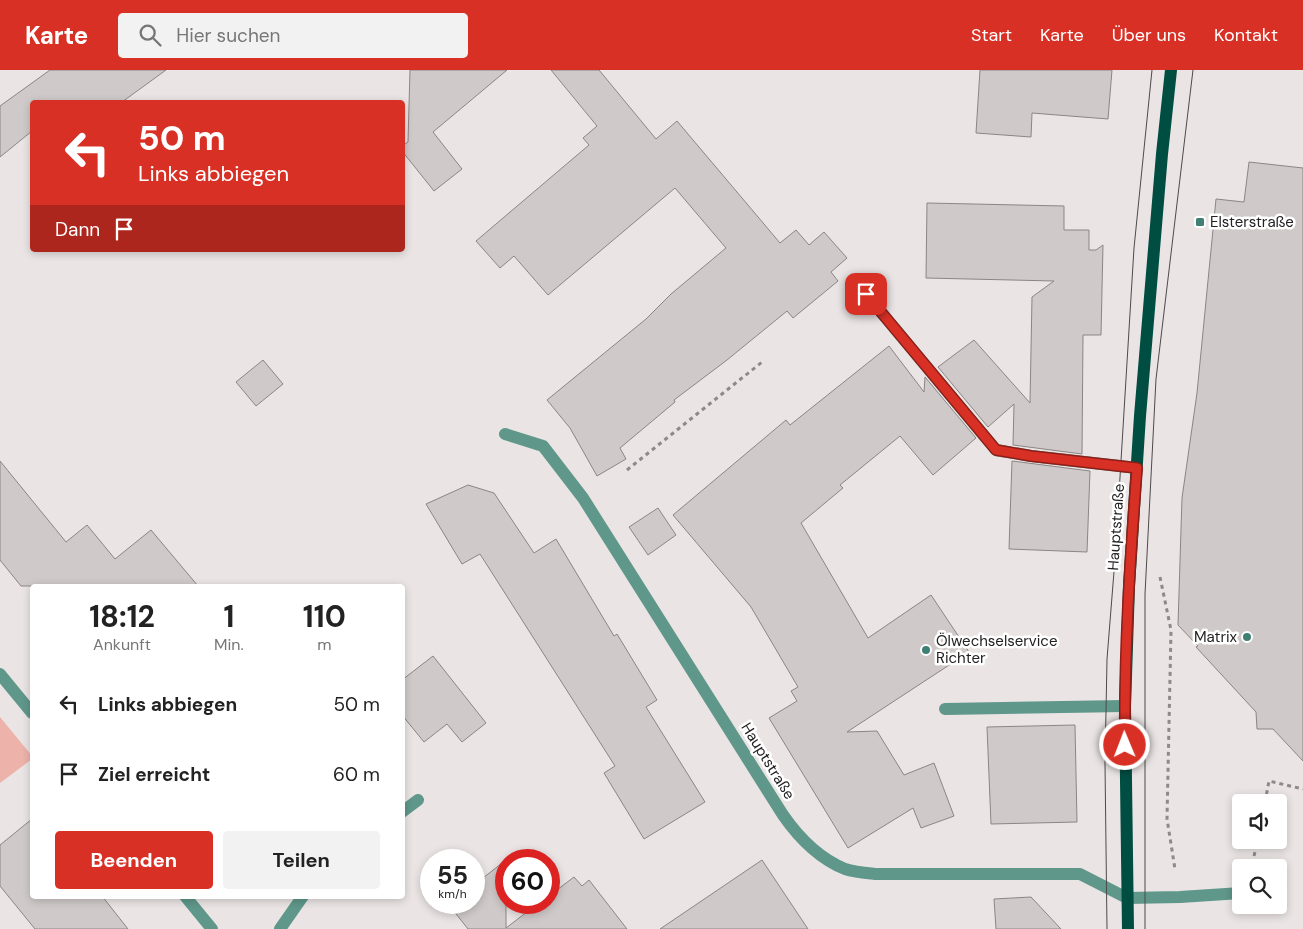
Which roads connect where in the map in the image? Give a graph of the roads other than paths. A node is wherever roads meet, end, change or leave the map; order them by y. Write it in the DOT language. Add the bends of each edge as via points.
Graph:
graph roads {
  1 [pos="1171,70"];
  2 [pos="866,294"];
  3 [pos="505,434"];
  4 [pos="1137,468"];
  5 [pos="0,674"];
  6 [pos="1125,706"];
  7 [pos="946,709"];
  8 [pos="30,711"];
  9 [pos="418,800"];
  10 [pos="405,810"];
  11 [pos="1232,894"];
  12 [pos="1127,898"];
  13 [pos="187,899"];
  14 [pos="301,899"];
  15 [pos="212,929"];
  16 [pos="280,929"];
  17 [pos="1128,929"];
  1 -- 4 [label="main road, Hauptstraße"];
  2 -- 4 [label="street" via="996,450"];
  3 -- 12 [label="street, Hauptstraße" via="543,446 583,498 783,815 799,837 823,857 846,869 876,874 1080,874"];
  4 -- 6 [label="main road, Hauptstraße"];
  5 -- 8 [label="street"];
  6 -- 7 [label="street"];
  6 -- 12 [label="main road, Hauptstraße"];
  9 -- 10 [label="street"];
  11 -- 12 [label="street"];
  12 -- 17 [label="main road, Hauptstraße"];
  13 -- 15 [label="street"];
  14 -- 16 [label="street"];
}
